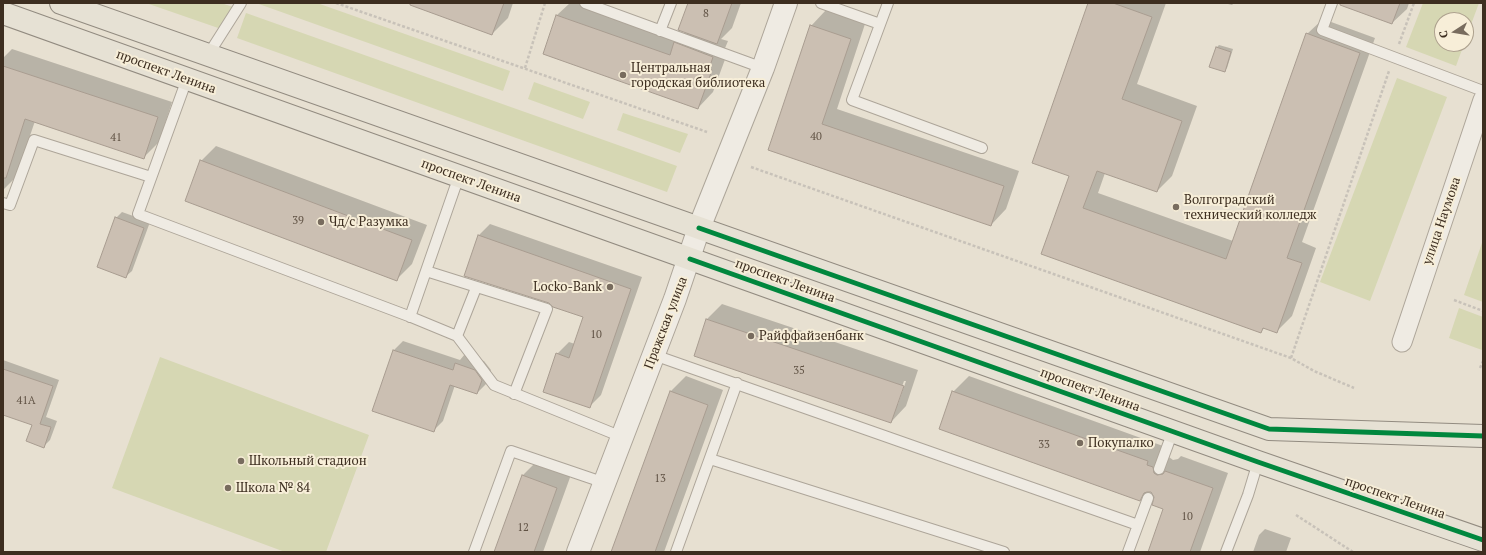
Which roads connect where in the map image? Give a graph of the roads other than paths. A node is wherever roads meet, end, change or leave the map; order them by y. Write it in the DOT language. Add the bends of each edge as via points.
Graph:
graph roads {
  1 [pos="61,3"];
  2 [pos="241,3"];
  3 [pos="585,3"];
  4 [pos="671,3"];
  5 [pos="786,3"];
  6 [pos="821,3"];
  7 [pos="888,3"];
  8 [pos="1332,3"];
  9 [pos="3,14"];
  10 [pos="880,24"];
  11 [pos="660,30"];
  12 [pos="208,55"];
  13 [pos="763,68"];
  14 [pos="187,79"];
  15 [pos="1483,91"];
  16 [pos="1483,100"];
  17 [pos="982,148"];
  18 [pos="459,176"];
  19 [pos="151,177"];
  20 [pos="3,203"];
  21 [pos="699,228"];
  22 [pos="690,259"];
  23 [pos="426,271"];
  24 [pos="476,288"];
  25 [pos="410,317"];
  26 [pos="457,336"];
  27 [pos="1402,342"];
  28 [pos="654,355"];
  29 [pos="737,383"];
  30 [pos="514,394"];
  31 [pos="1269,430"];
  32 [pos="1173,431"];
  33 [pos="1483,436"];
  34 [pos="622,437"];
  35 [pos="710,459"];
  36 [pos="1258,462"];
  37 [pos="1159,469"];
  38 [pos="605,483"];
  39 [pos="1148,498"];
  40 [pos="1138,525"];
  41 [pos="1483,540"];
  42 [pos="474,552"];
  43 [pos="578,552"];
  44 [pos="676,552"];
  45 [pos="1004,552"];
  46 [pos="1128,552"];
  47 [pos="1226,552"];
  1 -- 12 [label="main road, проспект Ленина"];
  2 -- 12 [label="lane"];
  3 -- 11 [label="lane"];
  4 -- 11 [label="lane"];
  5 -- 13 [label="street, Пражская улица"];
  6 -- 10 [label="lane"];
  7 -- 10 [label="lane"];
  8 -- 15 [label="lane" via="1322,30"];
  9 -- 14 [label="main road, проспект Ленина"];
  10 -- 17 [label="lane" via="852,100"];
  11 -- 13 [label="lane"];
  12 -- 21 [label="main road, проспект Ленина"];
  13 -- 21 [label="street, Пражская улица"];
  14 -- 18 [label="main road, проспект Ленина"];
  14 -- 19 [label="lane"];
  16 -- 27 [label="street, улица Наумова"];
  18 -- 22 [label="main road, проспект Ленина"];
  18 -- 23 [label="lane"];
  19 -- 20 [label="lane" via="34,140 10,205"];
  19 -- 25 [label="lane" via="138,214"];
  21 -- 22 [label="street, Пражская улица"];
  21 -- 31 [label="main road, проспект Ленина"];
  22 -- 28 [label="street, Пражская улица"];
  22 -- 32 [label="main road, проспект Ленина"];
  23 -- 24 [label="lane"];
  23 -- 25 [label="lane"];
  24 -- 26 [label="lane"];
  24 -- 30 [label="lane" via="547,309"];
  25 -- 26 [label="lane"];
  26 -- 30 [label="lane" via="494,386"];
  28 -- 29 [label="lane"];
  28 -- 34 [label="street, Пражская улица"];
  29 -- 35 [label="lane"];
  29 -- 40 [label="lane"];
  30 -- 34 [label="lane"];
  31 -- 33 [label="main road, проспект Ленина"];
  31 -- 36 [label="main road"];
  32 -- 36 [label="main road, проспект Ленина"];
  32 -- 37 [label="lane"];
  34 -- 38 [label="street, Пражская улица"];
  35 -- 44 [label="lane"];
  35 -- 45 [label="lane"];
  36 -- 41 [label="main road, проспект Ленина"];
  36 -- 47 [label="lane"];
  38 -- 42 [label="lane" via="511,451"];
  38 -- 43 [label="street, Пражская улица"];
  39 -- 40 [label="lane"];
  40 -- 46 [label="lane"];
}
